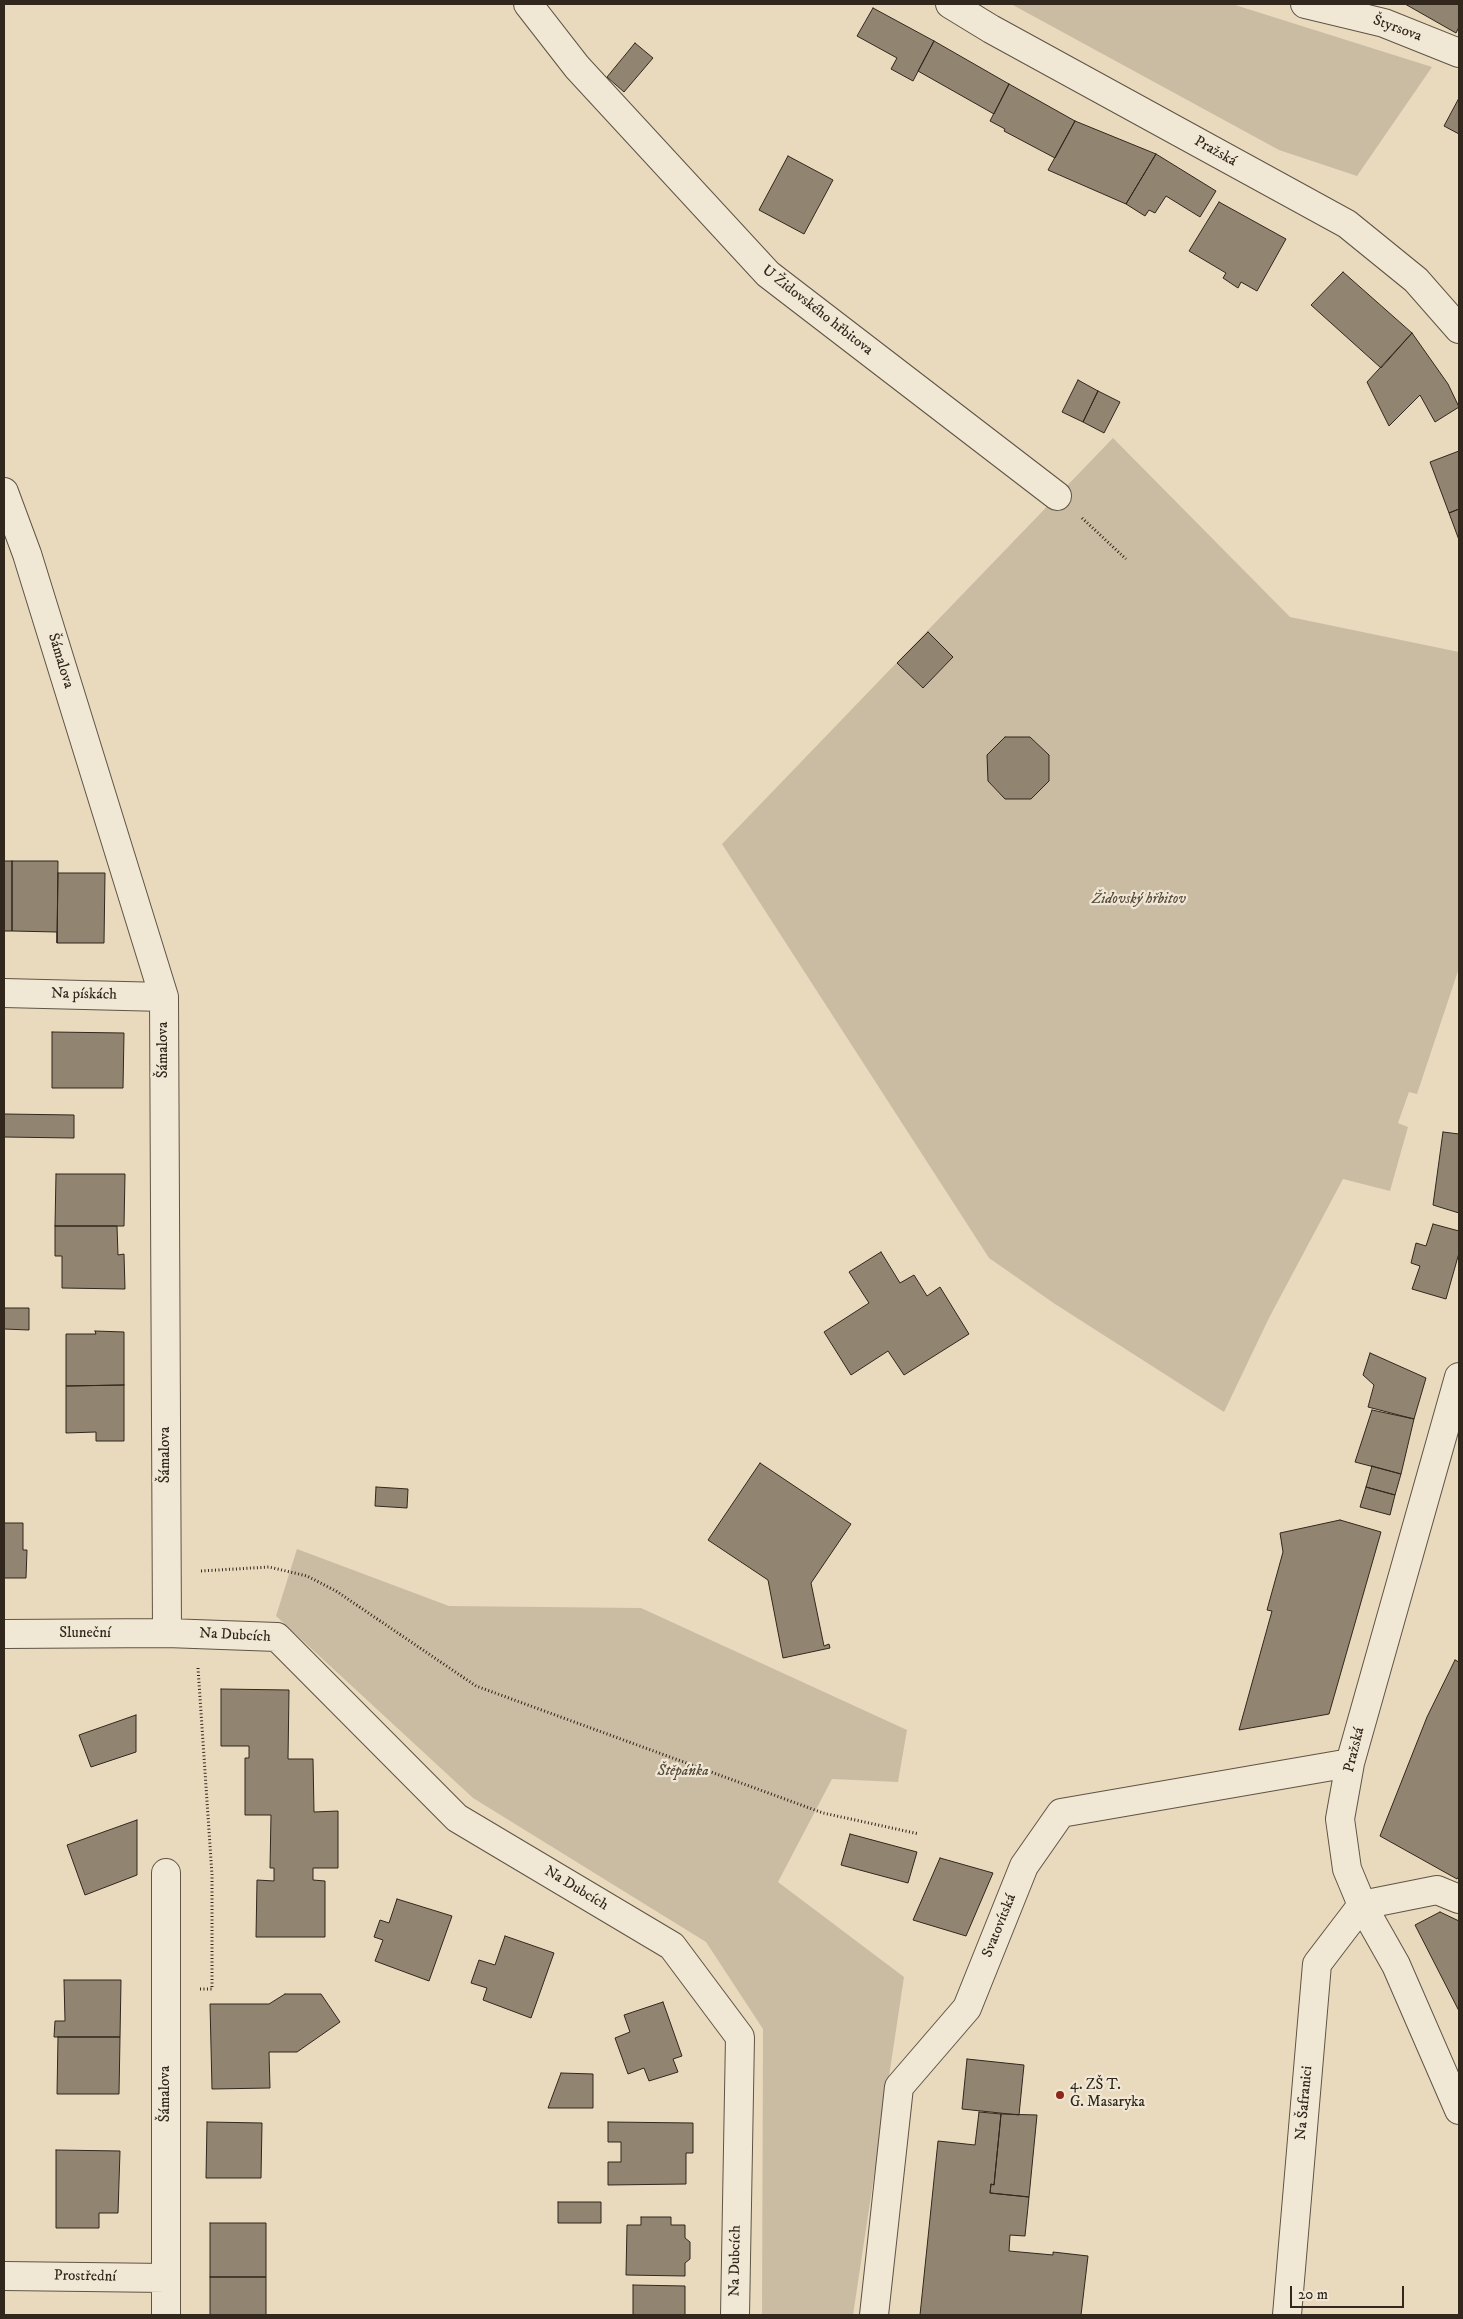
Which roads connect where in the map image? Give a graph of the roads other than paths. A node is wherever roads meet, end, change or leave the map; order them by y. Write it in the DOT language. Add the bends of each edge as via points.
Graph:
graph roads {
  1 [pos="528,4"];
  2 [pos="950,4"];
  3 [pos="1305,4"];
  4 [pos="1459,53"];
  5 [pos="1459,329"];
  6 [pos="4,492"];
  7 [pos="1057,496"];
  8 [pos="4,993"];
  9 [pos="164,997"];
  10 [pos="1459,1377"];
  11 [pos="167,1633"];
  12 [pos="4,1634"];
  13 [pos="1350,1763"];
  14 [pos="166,1873"];
  15 [pos="1459,1900"];
  16 [pos="1362,1905"];
  17 [pos="1459,2110"];
  18 [pos="4,2276"];
  19 [pos="166,2278"];
  20 [pos="166,2315"];
  21 [pos="735,2315"];
  22 [pos="874,2315"];
  23 [pos="1287,2315"];
  1 -- 7 [label="street, U Židovského hřbitova" via="577,67 768,274"];
  2 -- 5 [label="street, Pražská" via="991,30 1347,224 1416,280"];
  3 -- 4 [label="street, Štyrsova" via="1384,23"];
  6 -- 9 [label="street, Šámalova" via="30,563"];
  8 -- 9 [label="street, Na pískách"];
  9 -- 11 [label="street, Šámalova"];
  10 -- 13 [label="street, Pražská"];
  11 -- 12 [label="street, Sluneční"];
  11 -- 21 [label="street, Na Dubcích" via="277,1637 457,1818 672,1946 740,2037"];
  13 -- 16 [label="street, Pražská" via="1340,1819 1347,1869"];
  13 -- 22 [label="street, Svatovítská" via="1061,1813 1024,1866 967,2008 899,2087"];
  14 -- 19 [label="street, Šámalova"];
  15 -- 16 [label="street" via="1437,1890"];
  16 -- 17 [label="street, Pražská" via="1396,1965"];
  16 -- 23 [label="street, Na Šafranici" via="1317,1964"];
  18 -- 19 [label="street, Prostřední"];
  19 -- 20 [label="street, Šámalova"];
}
